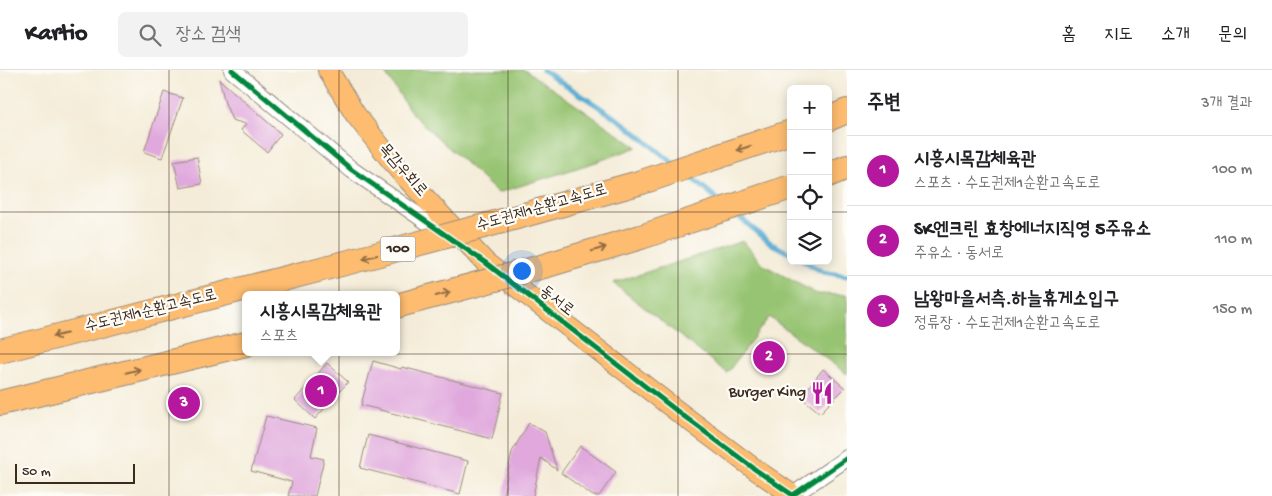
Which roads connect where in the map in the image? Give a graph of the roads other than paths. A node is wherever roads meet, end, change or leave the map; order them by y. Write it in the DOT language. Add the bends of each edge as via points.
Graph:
graph roads {
  1 [pos="232,70"];
  2 [pos="328,70"];
  3 [pos="847,111"];
  4 [pos="832,117"];
  5 [pos="787,133"];
  6 [pos="787,188"];
  7 [pos="486,263"];
  8 [pos="400,305"];
  9 [pos="242,345"];
  10 [pos="0,351"];
  11 [pos="104,378"];
  12 [pos="0,403"];
  13 [pos="0,418"];
  14 [pos="847,458"];
  15 [pos="794,496"];
  1 -- 7 [label="street, 동서로" via="352,170"];
  2 -- 7 [label="main road, 목감우회로" via="355,114 399,170"];
  3 -- 4 [label="highway"];
  5 -- 10 [label="highway, 수도권제1순환고속도로 / 100, one-way, bridge" via="642,182 517,217"];
  8 -- 6 [label="highway, one-way, bridge" via="544,266"];
  7 -- 15 [label="main road, 동서로" via="684,417"];
  11 -- 9 [label="highway, one-way"];
  11 -- 12 [label="highway"];
  11 -- 13 [label="highway"];
  14 -- 15 [label="street"];
}
